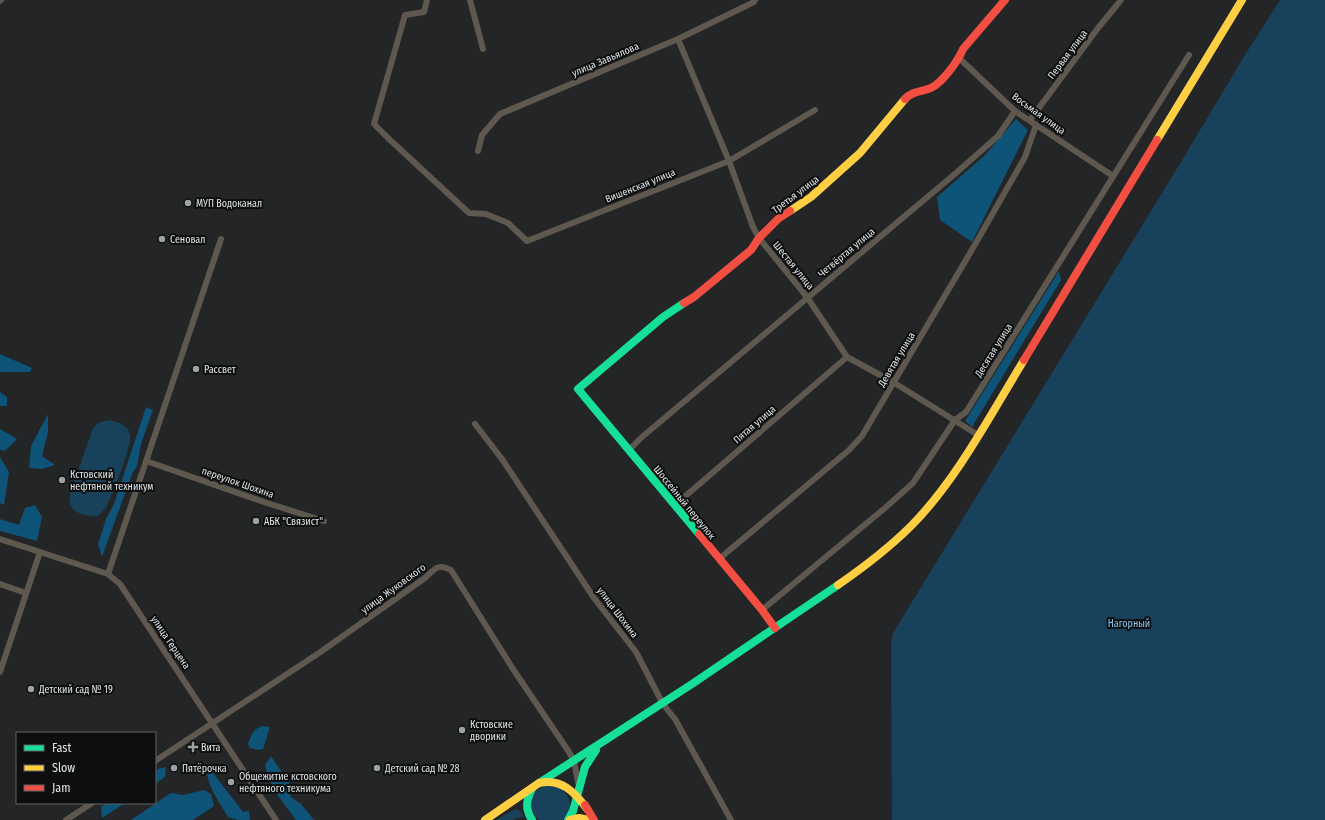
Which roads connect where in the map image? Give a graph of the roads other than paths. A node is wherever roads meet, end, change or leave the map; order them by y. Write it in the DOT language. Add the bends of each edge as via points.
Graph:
graph roads {
  1 [pos="427,0"];
  2 [pos="470,0"];
  3 [pos="755,0"];
  4 [pos="1004,0"];
  5 [pos="1121,0"];
  6 [pos="1242,0"];
  7 [pos="678,38"];
  8 [pos="483,49"];
  9 [pos="1189,55"];
  10 [pos="959,58"];
  11 [pos="815,110"];
  12 [pos="1016,111"];
  13 [pos="1030,120"];
  14 [pos="1036,125"];
  15 [pos="478,151"];
  16 [pos="730,161"];
  17 [pos="1113,176"];
  18 [pos="759,238"];
  19 [pos="221,239"];
  20 [pos="807,297"];
  21 [pos="847,357"];
  22 [pos="893,382"];
  23 [pos="578,389"];
  24 [pos="955,420"];
  25 [pos="475,424"];
  26 [pos="978,435"];
  27 [pos="629,450"];
  28 [pos="146,461"];
  29 [pos="675,505"];
  30 [pos="324,521"];
  31 [pos="0,539"];
  32 [pos="40,552"];
  33 [pos="719,559"];
  34 [pos="108,574"];
  35 [pos="0,584"];
  36 [pos="26,593"];
  37 [pos="762,610"];
  38 [pos="775,628"];
  39 [pos="0,672"];
  40 [pos="663,704"];
  41 [pos="212,723"];
  42 [pos="604,742"];
  43 [pos="156,760"];
  44 [pos="574,761"];
  45 [pos="537,785"];
  46 [pos="569,789"];
  47 [pos="579,789"];
  48 [pos="577,797"];
  49 [pos="90,804"];
  50 [pos="587,809"];
  51 [pos="573,811"];
  52 [pos="66,820"];
  53 [pos="276,820"];
  54 [pos="485,820"];
  55 [pos="532,820"];
  56 [pos="569,820"];
  57 [pos="589,820"];
  58 [pos="594,820"];
  59 [pos="731,820"];
  1 -- 16 [label="street, Вишенская улица" via="424,12 405,15 374,124 469,213 486,214 508,223 526,241"];
  2 -- 8 [label="street"];
  3 -- 7 [label="street, улица Завьялова"];
  4 -- 10 [label="main road, Третья улица" via="962,49"];
  5 -- 13 [label="street, Первая улица"];
  6 -- 26 [label="main road"];
  7 -- 15 [label="street, улица Завьялова" via="500,114 482,135"];
  7 -- 16 [label="street, Шестая улица"];
  9 -- 17 [label="street, Десятая улица"];
  10 -- 12 [label="street, Восьмая улица"];
  10 -- 18 [label="main road, Третья улица" via="938,84 909,94 860,153 811,197 778,219"];
  11 -- 16 [label="street, Вишенская улица"];
  12 -- 13 [label="street, Восьмая улица"];
  12 -- 20 [label="street, Четвёртая улица" via="998,136"];
  13 -- 14 [label="street, Восьмая улица"];
  14 -- 17 [label="street, Восьмая улица"];
  14 -- 22 [label="street, Девятая улица" via="1025,157"];
  16 -- 18 [label="street, Шестая улица"];
  17 -- 24 [label="street, Десятая улица" via="966,412"];
  18 -- 20 [label="street, Шестая улица"];
  18 -- 23 [label="main road, Третья улица" via="751,250 694,297 663,317"];
  19 -- 28 [label="street"];
  20 -- 21 [label="street, Шестая улица"];
  20 -- 27 [label="street, Четвёртая улица"];
  21 -- 22 [label="street, Шестая улица"];
  21 -- 29 [label="street, Пятая улица"];
  22 -- 24 [label="street, Шестая улица"];
  22 -- 33 [label="street, Девятая улица" via="862,436"];
  23 -- 27 [label="main road, Шоссейный переулок"];
  24 -- 26 [label="street, Шестая улица"];
  24 -- 37 [label="street, Десятая улица" via="913,482 886,508"];
  25 -- 40 [label="street, улица Шохина" via="502,459 594,598 636,652"];
  26 -- 38 [label="main road" via="935,498 892,544 869,563"];
  27 -- 29 [label="main road, Шоссейный переулок"];
  28 -- 30 [label="street, переулок Шохина"];
  28 -- 34 [label="street"];
  29 -- 33 [label="main road, Шоссейный переулок"];
  31 -- 32 [label="street, улица Герцена"];
  32 -- 34 [label="street, улица Герцена"];
  32 -- 36 [label="street"];
  33 -- 37 [label="main road, Шоссейный переулок"];
  34 -- 41 [label="street, улица Герцена" via="120,584"];
  35 -- 36 [label="street"];
  36 -- 39 [label="street"];
  37 -- 38 [label="main road, Шоссейный переулок"];
  38 -- 40 [label="main road"];
  40 -- 42 [label="main road"];
  40 -- 59 [label="street, улица Шохина" via="675,719"];
  41 -- 43 [label="street, улица Жуковского"];
  41 -- 44 [label="street, улица Жуковского" via="319,653 437,567 444,566 451,570"];
  41 -- 53 [label="street, улица Герцена"];
  42 -- 44 [label="main road"];
  42 -- 47 [label="main road" via="587,762"];
  44 -- 45 [label="main road"];
  44 -- 47 [label="street, улица Жуковского"];
  45 -- 46 [label="main road" via="553,781"];
  45 -- 54 [label="main road"];
  45 -- 55 [label="main road" via="529,793 527,802"];
  46 -- 48 [label="main road"];
  46 -- 51 [label="main road" via="574,801"];
  47 -- 48 [label="main road"];
  47 -- 50 [label="main road"];
  48 -- 50 [label="main road"];
  48 -- 51 [label="main road"];
  49 -- 52 [label="street"];
  50 -- 58 [label="main road"];
  51 -- 56 [label="main road"];
  56 -- 57 [label="main road"];
}
